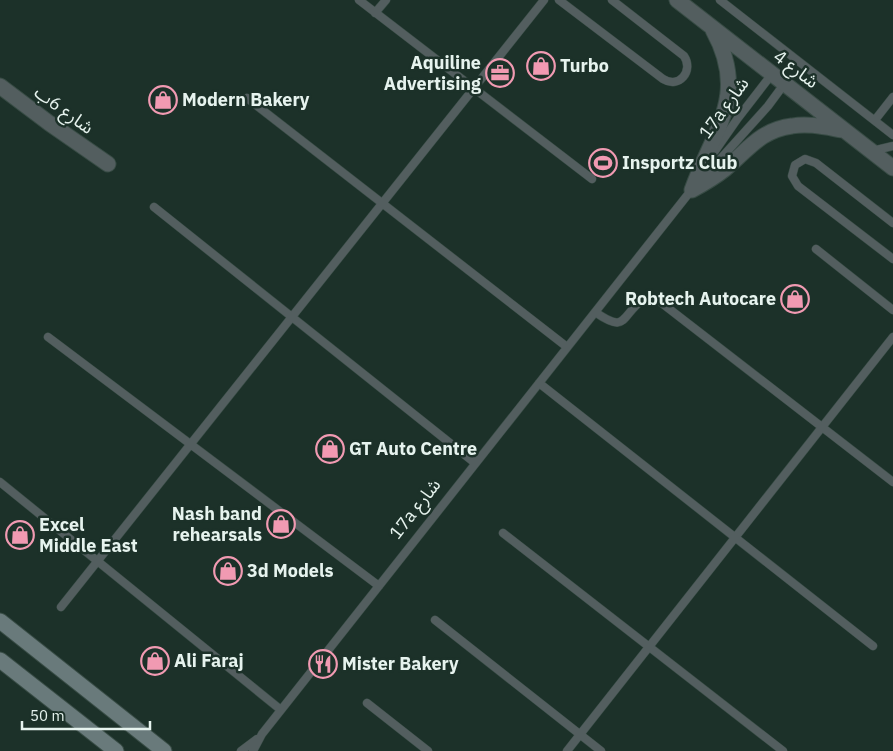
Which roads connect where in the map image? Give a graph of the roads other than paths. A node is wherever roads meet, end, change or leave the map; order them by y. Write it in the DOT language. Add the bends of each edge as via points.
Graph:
graph roads {
  1 [pos="359,0"];
  2 [pos="386,0"];
  3 [pos="544,0"];
  4 [pos="559,0"];
  5 [pos="612,0"];
  6 [pos="678,0"];
  7 [pos="720,0"];
  8 [pos="375,13"];
  9 [pos="711,27"];
  10 [pos="772,74"];
  11 [pos="785,84"];
  12 [pos="0,86"];
  13 [pos="473,89"];
  14 [pos="893,97"];
  15 [pos="247,98"];
  16 [pos="875,120"];
  17 [pos="844,130"];
  18 [pos="893,135"];
  19 [pos="893,146"];
  20 [pos="872,151"];
  21 [pos="108,164"];
  22 [pos="893,168"];
  23 [pos="592,180"];
  24 [pos="692,190"];
  25 [pos="383,203"];
  26 [pos="154,207"];
  27 [pos="893,223"];
  28 [pos="816,249"];
  29 [pos="893,259"];
  30 [pos="893,310"];
  31 [pos="594,312"];
  32 [pos="292,318"];
  33 [pos="48,337"];
  34 [pos="893,337"];
  35 [pos="567,347"];
  36 [pos="539,383"];
  37 [pos="822,427"];
  38 [pos="191,445"];
  39 [pos="475,463"];
  40 [pos="0,482"];
  41 [pos="893,482"];
  42 [pos="503,533"];
  43 [pos="735,537"];
  44 [pos="98,561"];
  45 [pos="379,586"];
  46 [pos="61,608"];
  47 [pos="435,620"];
  48 [pos="0,621"];
  49 [pos="648,646"];
  50 [pos="873,646"];
  51 [pos="0,660"];
  52 [pos="367,704"];
  53 [pos="281,710"];
  54 [pos="262,734"];
  55 [pos="581,734"];
  56 [pos="116,751"];
  57 [pos="164,751"];
  58 [pos="241,751"];
  59 [pos="253,751"];
  60 [pos="428,751"];
  61 [pos="567,751"];
  62 [pos="602,751"];
  63 [pos="783,751"];
  1 -- 8 [label="lane"];
  2 -- 8 [label="lane"];
  3 -- 13 [label="lane"];
  4 -- 5 [label="lane" via="663,79 671,82 684,77 688,69 684,56"];
  6 -- 9 [label="street, شارع 4"];
  7 -- 16 [label="lane"];
  8 -- 13 [label="lane"];
  9 -- 10 [label="street, شارع 4"];
  9 -- 24 [label="street, 17a شارع" via="727,66 728,98 723,118"];
  10 -- 11 [label="street, شارع 4"];
  10 -- 24 [label="lane, 17a شارع" via="738,118"];
  11 -- 17 [label="street, شارع 4"];
  11 -- 24 [label="lane, 17a شارع" via="727,154"];
  12 -- 21 [label="street, شارع 6ب"];
  13 -- 23 [label="lane"];
  13 -- 25 [label="lane"];
  14 -- 16 [label="lane"];
  15 -- 25 [label="lane"];
  16 -- 18 [label="lane"];
  17 -- 20 [label="street, شارع 4"];
  17 -- 24 [label="street, 17a شارع" via="801,125 770,132 750,145 724,170"];
  19 -- 20 [label="lane"];
  20 -- 22 [label="street, شارع 4"];
  24 -- 31 [label="lane, 17a شارع"];
  25 -- 32 [label="lane"];
  25 -- 35 [label="lane"];
  26 -- 32 [label="lane"];
  27 -- 29 [label="lane" via="816,163 805,159 795,165 792,176 798,186"];
  28 -- 30 [label="lane"];
  31 -- 35 [label="lane, 17a شارع"];
  31 -- 37 [label="lane" via="609,322 618,323 644,299 659,301"];
  32 -- 38 [label="lane"];
  32 -- 39 [label="lane"];
  33 -- 38 [label="lane"];
  34 -- 37 [label="lane"];
  35 -- 36 [label="lane, 17a شارع"];
  36 -- 39 [label="lane, 17a شارع"];
  36 -- 43 [label="lane"];
  37 -- 41 [label="lane"];
  37 -- 43 [label="lane"];
  38 -- 44 [label="lane"];
  38 -- 45 [label="lane"];
  39 -- 45 [label="lane, 17a شارع"];
  40 -- 44 [label="lane"];
  42 -- 49 [label="lane"];
  43 -- 49 [label="lane"];
  43 -- 50 [label="lane"];
  44 -- 46 [label="lane"];
  44 -- 53 [label="lane"];
  45 -- 53 [label="lane, 17a شارع"];
  47 -- 55 [label="lane"];
  48 -- 57 [label="main road"];
  49 -- 55 [label="lane"];
  49 -- 63 [label="lane"];
  51 -- 56 [label="main road"];
  52 -- 60 [label="lane"];
  53 -- 54 [label="lane, 17a شارع"];
  54 -- 58 [label="lane, 17a شارع"];
  54 -- 59 [label="lane, 17a شارع"];
  55 -- 61 [label="lane"];
  55 -- 62 [label="lane"];
}
